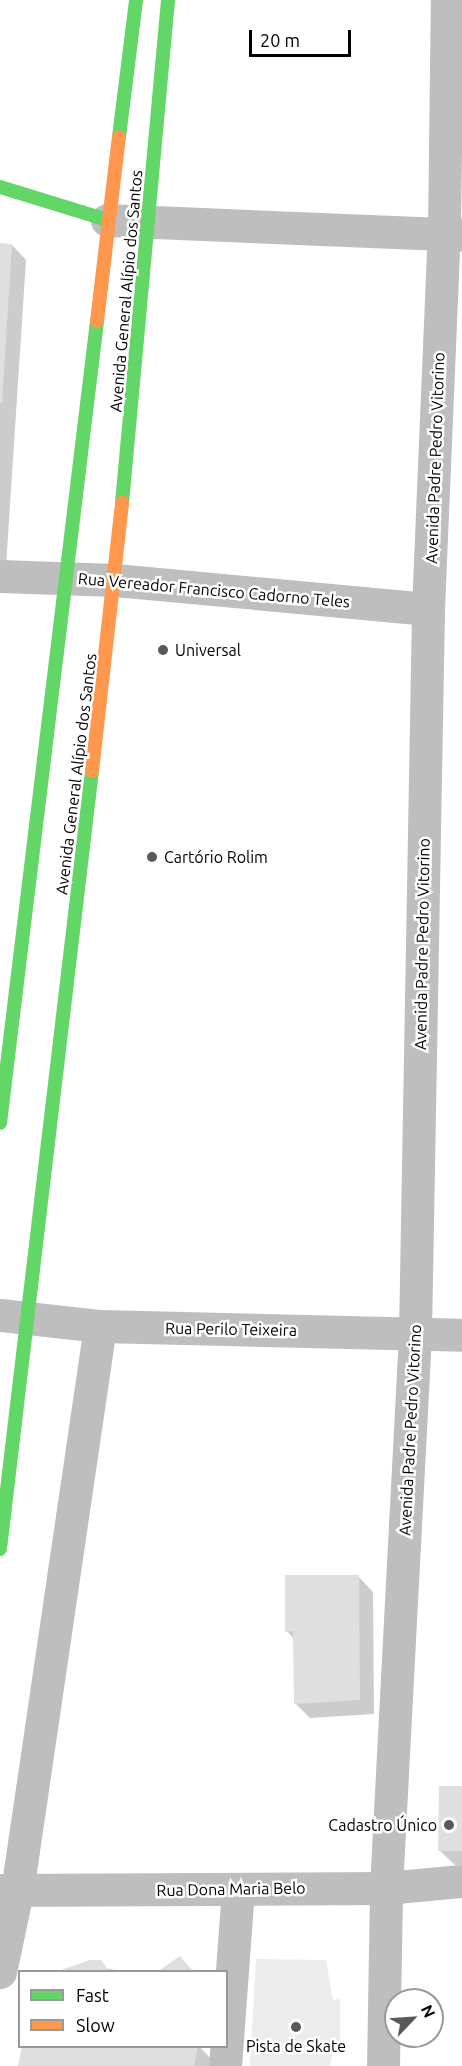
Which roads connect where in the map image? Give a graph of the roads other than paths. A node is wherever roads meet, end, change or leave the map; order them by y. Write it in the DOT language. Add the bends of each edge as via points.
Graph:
graph roads {
  1 [pos="136,0"];
  2 [pos="168,0"];
  3 [pos="447,0"];
  4 [pos="0,187"];
  5 [pos="32,196"];
  6 [pos="0,204"];
  7 [pos="107,220"];
  8 [pos="150,223"];
  9 [pos="453,234"];
  10 [pos="0,576"];
  11 [pos="66,578"];
  12 [pos="115,580"];
  13 [pos="428,609"];
  14 [pos="0,1123"];
  15 [pos="14,1316"];
  16 [pos="100,1326"];
  17 [pos="415,1334"];
  18 [pos="462,1335"];
  19 [pos="0,1550"];
  20 [pos="462,1881"];
  21 [pos="386,1888"];
  22 [pos="238,1889"];
  23 [pos="9,1891"];
  24 [pos="0,1972"];
  25 [pos="228,2025"];
  26 [pos="226,2048"];
  27 [pos="225,2066"];
  28 [pos="383,2066"];
  1 -- 7 [label="main road, Avenida General Alípio dos Santos"];
  2 -- 8 [label="main road, Avenida General Alípio dos Santos"];
  3 -- 9 [label="street, Avenida Padre Pedro Vitorino"];
  4 -- 5 [label="main road"];
  5 -- 6 [label="main road"];
  5 -- 7 [label="main road"];
  7 -- 8 [label="street"];
  7 -- 11 [label="main road, Avenida General Alípio dos Santos"];
  8 -- 9 [label="street"];
  8 -- 12 [label="main road, Avenida General Alípio dos Santos"];
  9 -- 13 [label="street, Avenida Padre Pedro Vitorino"];
  10 -- 11 [label="street, Rua Vereador Francisco Cadorno Teles"];
  11 -- 12 [label="street, Rua Vereador Francisco Cadorno Teles"];
  11 -- 14 [label="main road, Avenida General Alípio dos Santos"];
  12 -- 13 [label="street, Rua Vereador Francisco Cadorno Teles"];
  12 -- 15 [label="main road, Avenida General Alípio dos Santos"];
  13 -- 17 [label="street, Avenida Padre Pedro Vitorino"];
  15 -- 16 [label="street, Rua Perilo Teixeira"];
  15 -- 19 [label="main road, Avenida General Alípio dos Santos"];
  16 -- 17 [label="street, Rua Perilo Teixeira"];
  16 -- 23 [label="street"];
  17 -- 18 [label="street, Rua Perilo Teixeira"];
  17 -- 21 [label="street, Avenida Padre Pedro Vitorino"];
  20 -- 21 [label="street, Rua Dona Maria Belo"];
  21 -- 22 [label="street, Rua Dona Maria Belo"];
  21 -- 28 [label="street, Avenida Padre Pedro Vitorino"];
  22 -- 23 [label="street, Rua Dona Maria Belo"];
  22 -- 25 [label="street"];
  23 -- 24 [label="street"];
  26 -- 27 [label="street"];
}
